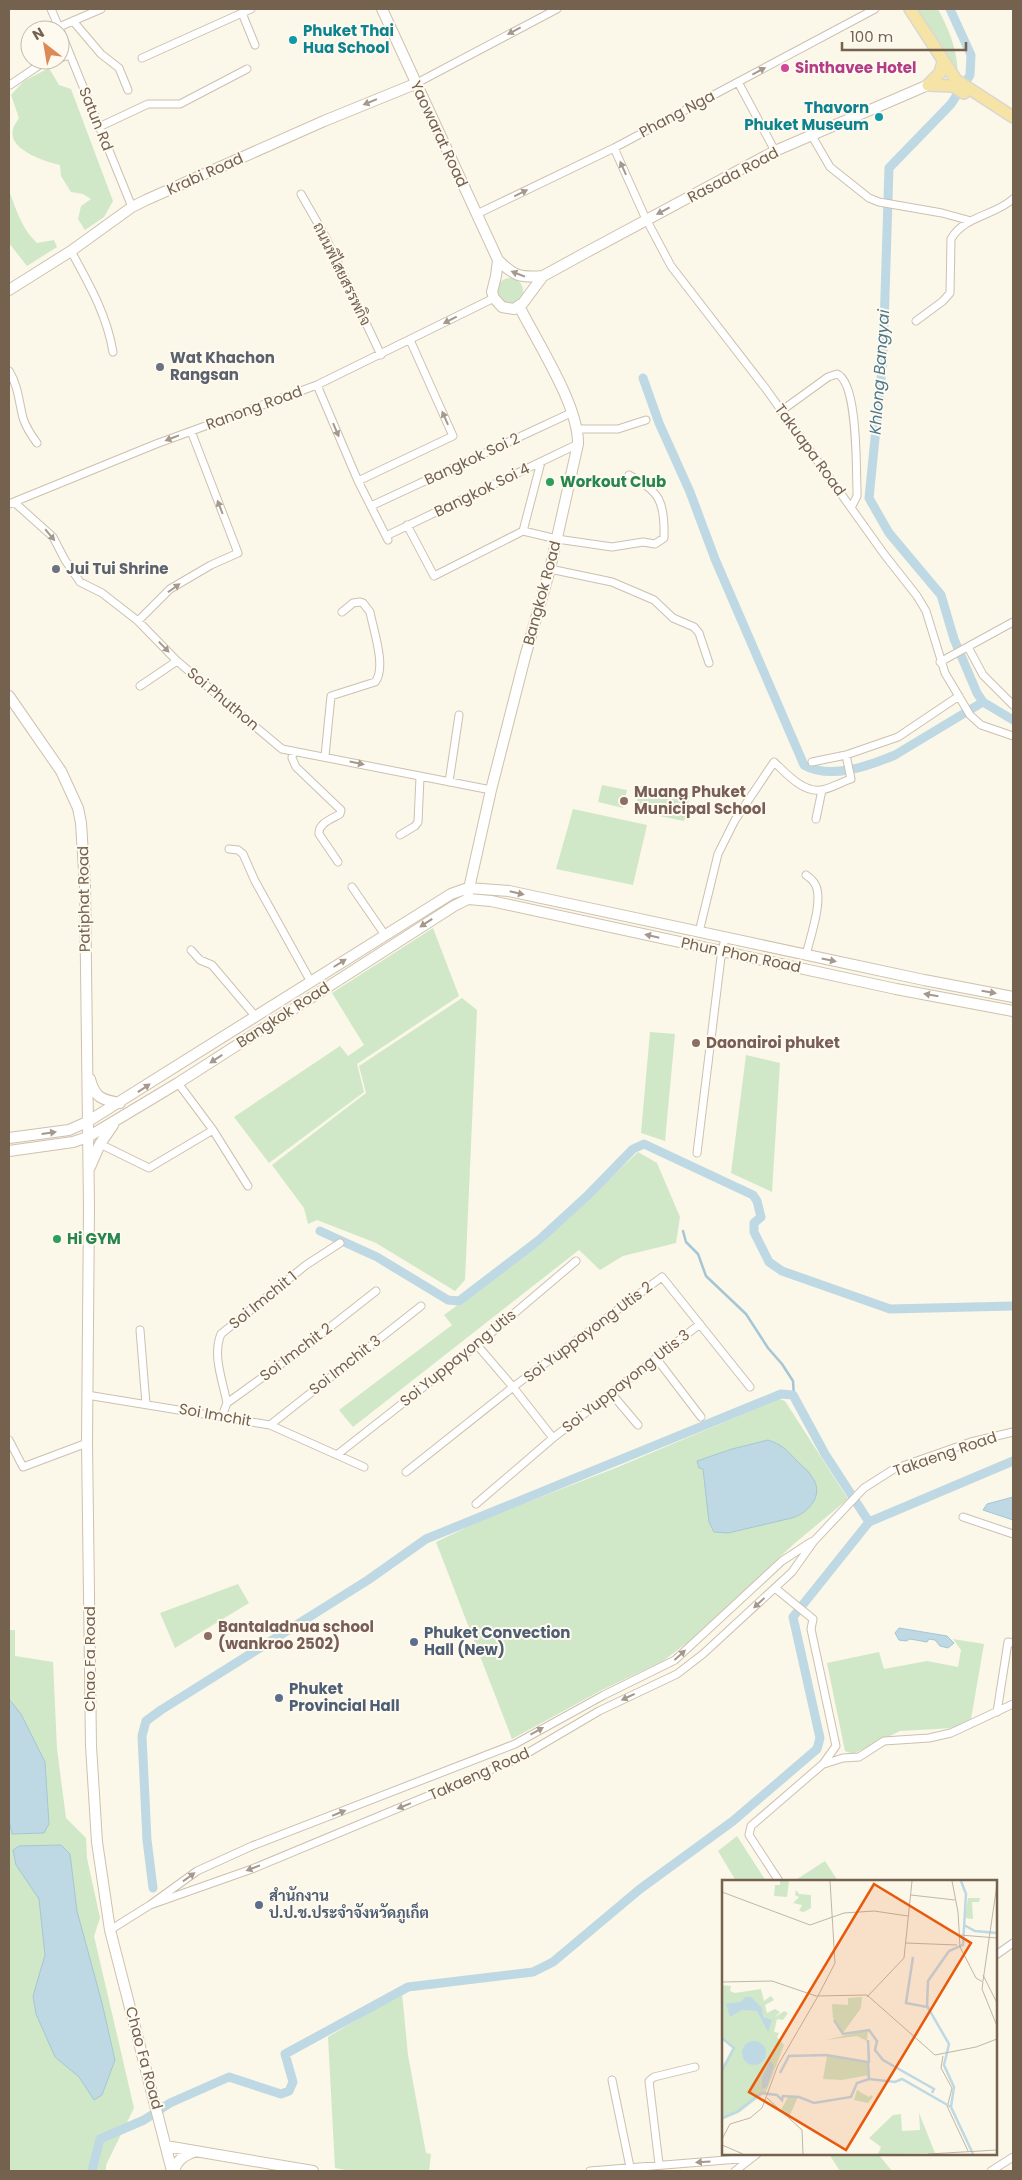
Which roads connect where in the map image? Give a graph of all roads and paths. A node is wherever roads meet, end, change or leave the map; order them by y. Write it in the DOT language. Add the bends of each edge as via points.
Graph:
graph roads {
  1 [pos="101,9"];
  2 [pos="251,9"];
  3 [pos="382,9"];
  4 [pos="557,9"];
  5 [pos="875,9"];
  6 [pos="911,10"];
  7 [pos="242,13"];
  8 [pos="73,21"];
  9 [pos="70,23"];
  10 [pos="255,45"];
  11 [pos="70,55"];
  12 [pos="142,58"];
  13 [pos="943,62"];
  14 [pos="247,69"];
  15 [pos="32,70"];
  16 [pos="738,82"];
  17 [pos="955,83"];
  18 [pos="415,84"];
  19 [pos="10,85"];
  20 [pos="928,86"];
  21 [pos="128,90"];
  22 [pos="972,95"];
  23 [pos="1013,116"];
  24 [pos="1013,125"];
  25 [pos="98,127"];
  26 [pos="812,136"];
  27 [pos="614,148"];
  28 [pos="775,151"];
  29 [pos="301,194"];
  30 [pos="1013,199"];
  31 [pos="132,207"];
  32 [pos="477,214"];
  33 [pos="646,220"];
  34 [pos="971,220"];
  35 [pos="71,251"];
  36 [pos="498,260"];
  37 [pos="543,276"];
  38 [pos="9,290"];
  39 [pos="494,298"];
  40 [pos="519,306"];
  41 [pos="916,321"];
  42 [pos="410,340"];
  43 [pos="113,352"];
  44 [pos="381,355"];
  45 [pos="9,371"];
  46 [pos="317,385"];
  47 [pos="781,411"];
  48 [pos="573,412"];
  49 [pos="646,420"];
  50 [pos="577,429"];
  51 [pos="191,431"];
  52 [pos="37,443"];
  53 [pos="578,444"];
  54 [pos="541,462"];
  55 [pos="629,476"];
  56 [pos="358,481"];
  57 [pos="12,503"];
  58 [pos="371,506"];
  59 [pos="851,508"];
  60 [pos="408,525"];
  61 [pos="523,531"];
  62 [pos="557,539"];
  63 [pos="550,570"];
  64 [pos="342,612"];
  65 [pos="1013,618"];
  66 [pos="138,621"];
  67 [pos="1010,623"];
  68 [pos="968,647"];
  69 [pos="177,661"];
  70 [pos="940,662"];
  71 [pos="709,663"];
  72 [pos="140,686"];
  73 [pos="9,696"];
  74 [pos="959,696"];
  75 [pos="1013,704"];
  76 [pos="459,715"];
  77 [pos="1013,736"];
  78 [pos="293,751"];
  79 [pos="325,756"];
  80 [pos="847,758"];
  81 [pos="812,762"];
  82 [pos="420,777"];
  83 [pos="449,782"];
  84 [pos="491,790"];
  85 [pos="822,790"];
  86 [pos="816,819"];
  87 [pos="400,835"];
  88 [pos="229,849"];
  89 [pos="338,862"];
  90 [pos="806,876"];
  91 [pos="352,887"];
  92 [pos="468,888"];
  93 [pos="468,899"];
  94 [pos="699,932"];
  95 [pos="384,935"];
  96 [pos="725,938"];
  97 [pos="191,950"];
  98 [pos="723,951"];
  99 [pos="806,955"];
  100 [pos="311,982"];
  101 [pos="1013,997"];
  102 [pos="1013,1011"];
  103 [pos="256,1017"];
  104 [pos="86,1064"];
  105 [pos="178,1083"];
  106 [pos="120,1103"];
  107 [pos="118,1119"];
  108 [pos="87,1122"];
  109 [pos="213,1130"];
  110 [pos="88,1137"];
  111 [pos="9,1138"];
  112 [pos="100,1144"];
  113 [pos="9,1151"];
  114 [pos="697,1153"];
  115 [pos="88,1172"];
  116 [pos="248,1186"];
  117 [pos="340,1243"];
  118 [pos="576,1261"];
  119 [pos="376,1292"];
  120 [pos="421,1306"];
  121 [pos="700,1324"];
  122 [pos="140,1330"];
  123 [pos="477,1345"];
  124 [pos="656,1358"];
  125 [pos="514,1387"];
  126 [pos="750,1387"];
  127 [pos="611,1393"];
  128 [pos="87,1395"];
  129 [pos="227,1403"];
  130 [pos="146,1404"];
  131 [pos="222,1416"];
  132 [pos="701,1418"];
  133 [pos="270,1424"];
  134 [pos="638,1425"];
  135 [pos="1013,1432"];
  136 [pos="553,1438"];
  137 [pos="9,1440"];
  138 [pos="87,1443"];
  139 [pos="338,1454"];
  140 [pos="364,1468"];
  141 [pos="406,1472"];
  142 [pos="476,1504"];
  143 [pos="963,1517"];
  144 [pos="1013,1534"];
  145 [pos="814,1541"];
  146 [pos="775,1588"];
  147 [pos="1013,1643"];
  148 [pos="1013,1704"];
  149 [pos="996,1712"];
  150 [pos="554,1722"];
  151 [pos="560,1734"];
  152 [pos="823,1764"];
  153 [pos="777,1880"];
  154 [pos="150,1905"];
  155 [pos="110,1930"];
  156 [pos="1013,1943"];
  157 [pos="997,1954"];
  158 [pos="696,2067"];
  159 [pos="612,2080"];
  160 [pos="166,2146"];
  161 [pos="197,2151"];
  162 [pos="754,2156"];
  163 [pos="1013,2157"];
  164 [pos="659,2164"];
  165 [pos="630,2167"];
  166 [pos="299,2170"];
  167 [pos="173,2171"];
  168 [pos="313,2171"];
  169 [pos="590,2171"];
  170 [pos="735,2171"];
  171 [pos="991,2171"];
  1 -- 8 [label="street"];
  2 -- 7 [label="street"];
  3 -- 18 [label="main road, Yaowarat Road"];
  4 -- 18 [label="street, one-way"];
  16 -- 5 [label="street, Phang Nga, one-way"];
  6 -- 13 [label="main road"];
  7 -- 10 [label="street"];
  7 -- 12 [label="street"];
  8 -- 9 [label="street"];
  8 -- 21 [label="street" via="118,68"];
  11 -- 25 [label="street, Satun Rd"];
  13 -- 17 [label="main road"];
  13 -- 20 [label="main road" via="940,73"];
  14 -- 25 [label="street" via="180,104 148,104"];
  15 -- 19 [label="street"];
  16 -- 27 [label="street, Phang Nga"];
  16 -- 28 [label="street"];
  17 -- 20 [label="main road, Rasada Road"];
  17 -- 22 [label="main road"];
  18 -- 31 [label="main road, Krabi Road, one-way"];
  18 -- 32 [label="main road, Yaowarat Road"];
  20 -- 26 [label="main road, Rasada Road"];
  22 -- 23 [label="main road"];
  22 -- 24 [label="main road"];
  25 -- 31 [label="street, Satun Rd"];
  26 -- 28 [label="main road, Rasada Road"];
  26 -- 34 [label="street" via="836,173 861,193 879,202"];
  32 -- 27 [label="street, Phang Nga, one-way"];
  33 -- 27 [label="street, Takuapa Road, one-way"];
  28 -- 33 [label="main road, Rasada Road, one-way"];
  29 -- 44 [label="street, ถนนพิไสยสรรพกิจ" via="325,236"];
  30 -- 34 [label="street"];
  31 -- 35 [label="main road, Krabi Road"];
  32 -- 36 [label="main road, Yaowarat Road"];
  33 -- 37 [label="main road, Rasada Road"];
  33 -- 47 [label="street, Takuapa Road" via="671,266"];
  34 -- 41 [label="street" via="951,239 948,297"];
  35 -- 38 [label="main road, Krabi Road"];
  35 -- 43 [label="street" via="93,289 110,332"];
  37 -- 36 [label="main road, one-way" via="523,278"];
  36 -- 39 [label="main road" via="492,292"];
  37 -- 40 [label="main road"];
  39 -- 40 [label="main road" via="497,304 508,309"];
  39 -- 42 [label="street, Ranong Road, one-way"];
  40 -- 48 [label="main road, Bangkok Road"];
  42 -- 44 [label="street, Ranong Road"];
  56 -- 42 [label="street, one-way" via="453,436"];
  44 -- 46 [label="street, Ranong Road"];
  45 -- 52 [label="street" via="28,431"];
  46 -- 51 [label="street, Ranong Road"];
  46 -- 56 [label="street, one-way"];
  47 -- 59 [label="street, Takuapa Road"];
  47 -- 59 [label="street" via="828,377 837,374 843,379 853,415 857,496"];
  48 -- 50 [label="main road, Bangkok Road"];
  48 -- 58 [label="street, Bangkok Soi 2"];
  49 -- 50 [label="street" via="618,429"];
  50 -- 53 [label="main road, Bangkok Road"];
  51 -- 57 [label="street, Ranong Road, one-way"];
  66 -- 51 [label="street, one-way" via="170,589 238,552"];
  53 -- 54 [label="street, Bangkok Soi 4"];
  53 -- 62 [label="main road, Bangkok Road"];
  54 -- 60 [label="street, Bangkok Soi 4"];
  54 -- 61 [label="street"];
  55 -- 62 [label="street" via="648,485 657,494 665,529 660,543 612,547"];
  56 -- 58 [label="street"];
  57 -- 66 [label="street, Soi Phuthon, one-way" via="53,537 80,582 102,593"];
  58 -- 60 [label="street, Bangkok Soi 4" via="387,538"];
  59 -- 70 [label="street, Takuapa Road" via="917,596 926,612"];
  60 -- 61 [label="street" via="434,576"];
  61 -- 62 [label="street"];
  62 -- 63 [label="main road, Bangkok Road"];
  63 -- 71 [label="street" via="612,582 654,600 673,618 694,628"];
  63 -- 84 [label="main road, Bangkok Road"];
  64 -- 79 [label="street" via="353,603 360,602 370,612 380,662 379,676 375,682 331,696"];
  65 -- 67 [label="street"];
  66 -- 69 [label="street, Soi Phuthon, one-way"];
  67 -- 68 [label="street"];
  68 -- 70 [label="street"];
  68 -- 75 [label="street" via="983,676"];
  69 -- 72 [label="street"];
  69 -- 78 [label="street, Soi Phuthon" via="282,749"];
  70 -- 74 [label="street, Takuapa Road"];
  73 -- 104 [label="main road, Patiphat Road" via="61,771 78,808 85,886"];
  74 -- 77 [label="street, Takuapa Road" via="970,715 981,725"];
  74 -- 80 [label="street" via="898,737"];
  76 -- 83 [label="street"];
  78 -- 79 [label="street, Soi Phuthon"];
  78 -- 89 [label="street" via="296,766 341,810 319,830"];
  79 -- 82 [label="street, Soi Phuthon, one-way"];
  80 -- 81 [label="street"];
  80 -- 85 [label="street" via="851,779"];
  82 -- 83 [label="street, Soi Phuthon"];
  82 -- 87 [label="street" via="418,822"];
  83 -- 84 [label="street, Soi Phuthon"];
  84 -- 92 [label="main road, Bangkok Road"];
  85 -- 86 [label="street"];
  85 -- 94 [label="street" via="811,790 800,784 774,762 735,820 718,854"];
  88 -- 100 [label="street" via="243,854"];
  90 -- 99 [label="street" via="814,882 817,892 816,914"];
  91 -- 95 [label="street"];
  92 -- 93 [label="main road, Bangkok Road"];
  92 -- 94 [label="main road, Phun Phon Road, one-way" via="509,891"];
  92 -- 95 [label="main road, Bangkok Road" via="451,894"];
  98 -- 93 [label="main road, Phun Phon Road, one-way" via="492,901"];
  93 -- 105 [label="main road, Bangkok Road, one-way"];
  94 -- 96 [label="main road, Phun Phon Road"];
  100 -- 95 [label="main road, Bangkok Road, one-way"];
  96 -- 98 [label="street"];
  96 -- 99 [label="main road, Phun Phon Road"];
  97 -- 103 [label="street" via="200,960 212,965"];
  102 -- 98 [label="main road, Phun Phon Road, one-way"];
  98 -- 114 [label="street"];
  99 -- 101 [label="main road, Phun Phon Road, one-way"];
  100 -- 103 [label="main road, Bangkok Road"];
  106 -- 103 [label="main road, Bangkok Road, one-way"];
  104 -- 106 [label="main road" via="93,1090 103,1100"];
  104 -- 108 [label="main road, Patiphat Road"];
  105 -- 107 [label="main road, Bangkok Road"];
  105 -- 109 [label="street"];
  106 -- 108 [label="main road, Bangkok Road"];
  107 -- 110 [label="main road, Bangkok Road"];
  107 -- 112 [label="main road"];
  108 -- 110 [label="main road, Patiphat Road"];
  111 -- 108 [label="main road, Bangkok Road, one-way" via="69,1130"];
  109 -- 112 [label="street" via="149,1168"];
  109 -- 116 [label="street"];
  110 -- 113 [label="main road, Bangkok Road"];
  110 -- 115 [label="main road, Chao Fa Road"];
  112 -- 115 [label="main road"];
  115 -- 128 [label="main road, Chao Fa Road"];
  117 -- 129 [label="street, Soi Imchit 1" via="306,1265 221,1334 216,1352"];
  118 -- 123 [label="street, Soi Yuppayong Utis"];
  119 -- 129 [label="street, Soi Imchit 2"];
  120 -- 133 [label="street, Soi Imchit 3"];
  121 -- 124 [label="street, Soi Yuppayong Utis 3"];
  121 -- 125 [label="street, Soi Yuppayong Utis 2" via="662,1277"];
  121 -- 126 [label="street"];
  122 -- 130 [label="street"];
  123 -- 125 [label="street"];
  123 -- 139 [label="street, Soi Yuppayong Utis"];
  124 -- 127 [label="street, Soi Yuppayong Utis 3"];
  124 -- 132 [label="street"];
  125 -- 136 [label="street"];
  125 -- 141 [label="street"];
  127 -- 134 [label="street"];
  127 -- 136 [label="street, Soi Yuppayong Utis 3"];
  128 -- 130 [label="street, Soi Imchit"];
  128 -- 138 [label="main road, Chao Fa Road"];
  129 -- 131 [label="street"];
  130 -- 131 [label="street, Soi Imchit"];
  131 -- 133 [label="street, Soi Imchit"];
  133 -- 139 [label="street, Soi Imchit"];
  135 -- 145 [label="street, Takaeng Road" via="971,1442 894,1469 864,1488"];
  136 -- 142 [label="street, Soi Yuppayong Utis 3"];
  137 -- 138 [label="street" via="23,1467"];
  138 -- 155 [label="main road, Chao Fa Road" via="91,1746 97,1842"];
  139 -- 140 [label="street, Soi Imchit"];
  143 -- 144 [label="street"];
  145 -- 146 [label="street, Takaeng Road" via="792,1572"];
  150 -- 145 [label="street, Takaeng Road, one-way" via="675,1660 782,1561"];
  146 -- 151 [label="street, Takaeng Road, one-way" via="677,1674 599,1711"];
  146 -- 152 [label="street" via="814,1619 811,1629 836,1746"];
  147 -- 149 [label="street" via="1008,1642"];
  148 -- 149 [label="street"];
  149 -- 152 [label="street" via="951,1733 884,1741 858,1757"];
  150 -- 151 [label="street"];
  154 -- 150 [label="street, Takaeng Road, one-way" via="196,1871 252,1846 515,1744"];
  151 -- 154 [label="street, Takaeng Road, one-way" via="519,1758 252,1869"];
  152 -- 153 [label="street" via="750,1826 749,1835"];
  154 -- 155 [label="street, Takaeng Road"];
  155 -- 160 [label="main road, Chao Fa Road"];
  156 -- 157 [label="street"];
  158 -- 164 [label="street" via="649,2081"];
  159 -- 165 [label="street"];
  160 -- 161 [label="main road"];
  160 -- 167 [label="main road, Chao Fa Road"];
  161 -- 166 [label="main road"];
  161 -- 167 [label="main road" via="182,2157"];
  162 -- 164 [label="street, one-way"];
  162 -- 170 [label="street"];
  163 -- 171 [label="street"];
  164 -- 165 [label="street"];
  165 -- 169 [label="street"];
  166 -- 168 [label="main road"];
}
